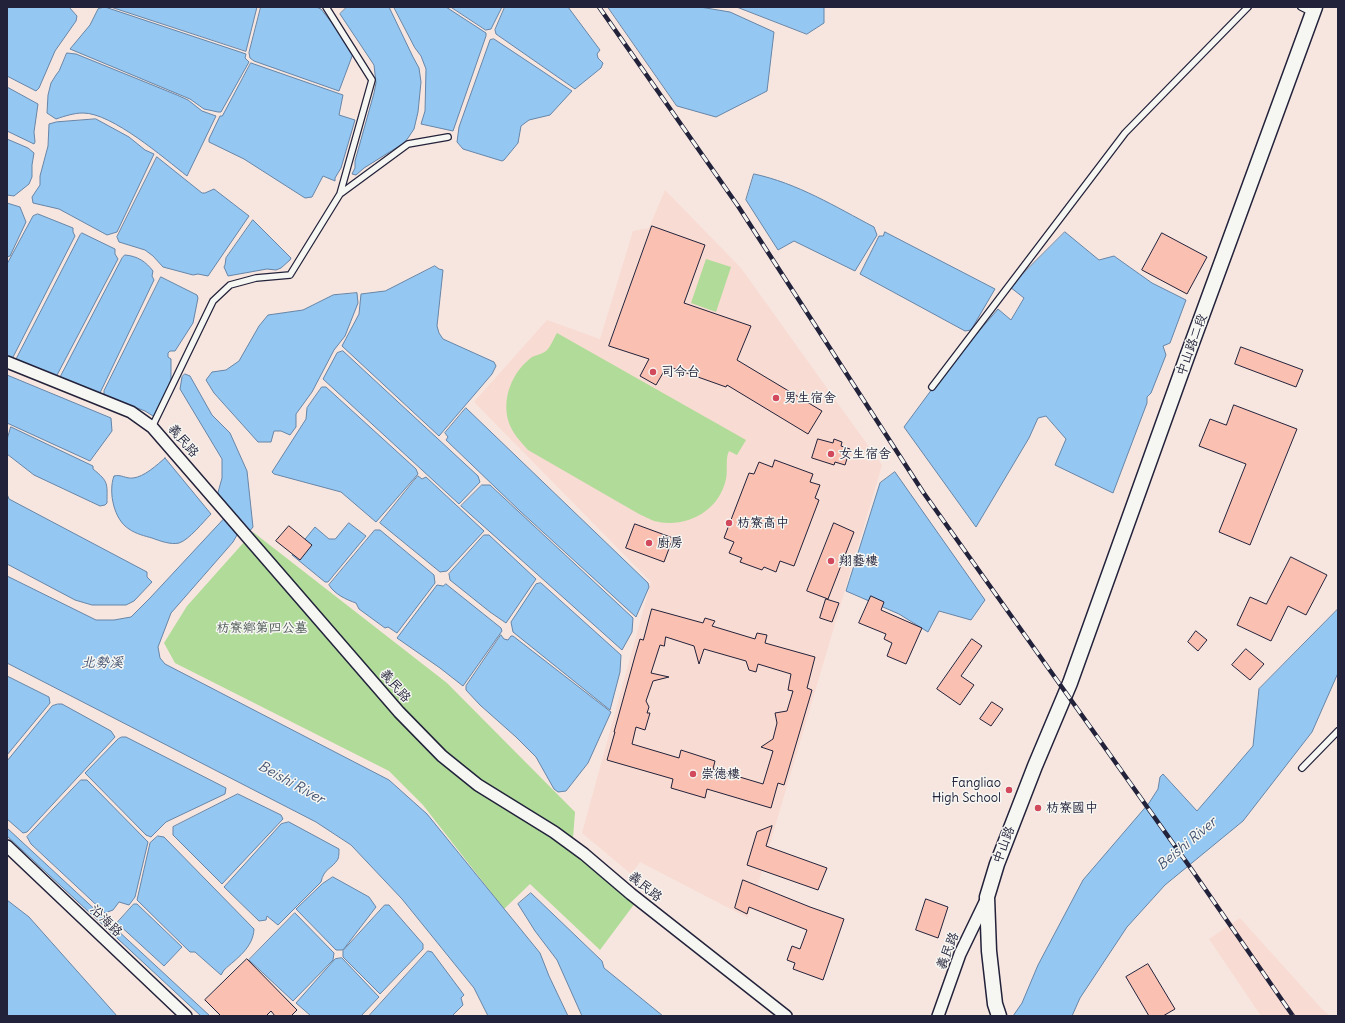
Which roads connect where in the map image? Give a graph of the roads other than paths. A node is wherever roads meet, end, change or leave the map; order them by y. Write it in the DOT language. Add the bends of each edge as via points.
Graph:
graph roads {
  1 [pos="326,7"];
  2 [pos="1248,7"];
  3 [pos="1310,9"];
  4 [pos="448,138"];
  5 [pos="340,194"];
  6 [pos="7,362"];
  7 [pos="932,387"];
  8 [pos="152,427"];
  9 [pos="1070,683"];
  10 [pos="1338,731"];
  11 [pos="1302,768"];
  12 [pos="7,846"];
  13 [pos="987,897"];
  14 [pos="186,1016"];
  15 [pos="786,1016"];
  16 [pos="938,1016"];
  17 [pos="998,1016"];
  1 -- 5 [label="lane" via="372,80"];
  2 -- 7 [label="lane" via="1125,133"];
  3 -- 9 [label="street, 中山路二段"];
  4 -- 5 [label="lane" via="408,144"];
  5 -- 8 [label="lane" via="290,275 256,278 230,285 213,301"];
  6 -- 8 [label="street, 義民路" via="131,412"];
  8 -- 15 [label="street, 義民路" via="399,712 442,756 478,785 554,832 584,854"];
  9 -- 13 [label="street, 中山路" via="1029,780"];
  10 -- 11 [label="lane"];
  12 -- 14 [label="street, 沿海路"];
  13 -- 16 [label="street, 義民路" via="960,954"];
  13 -- 17 [label="street, 中山路" via="988,951"];
}
